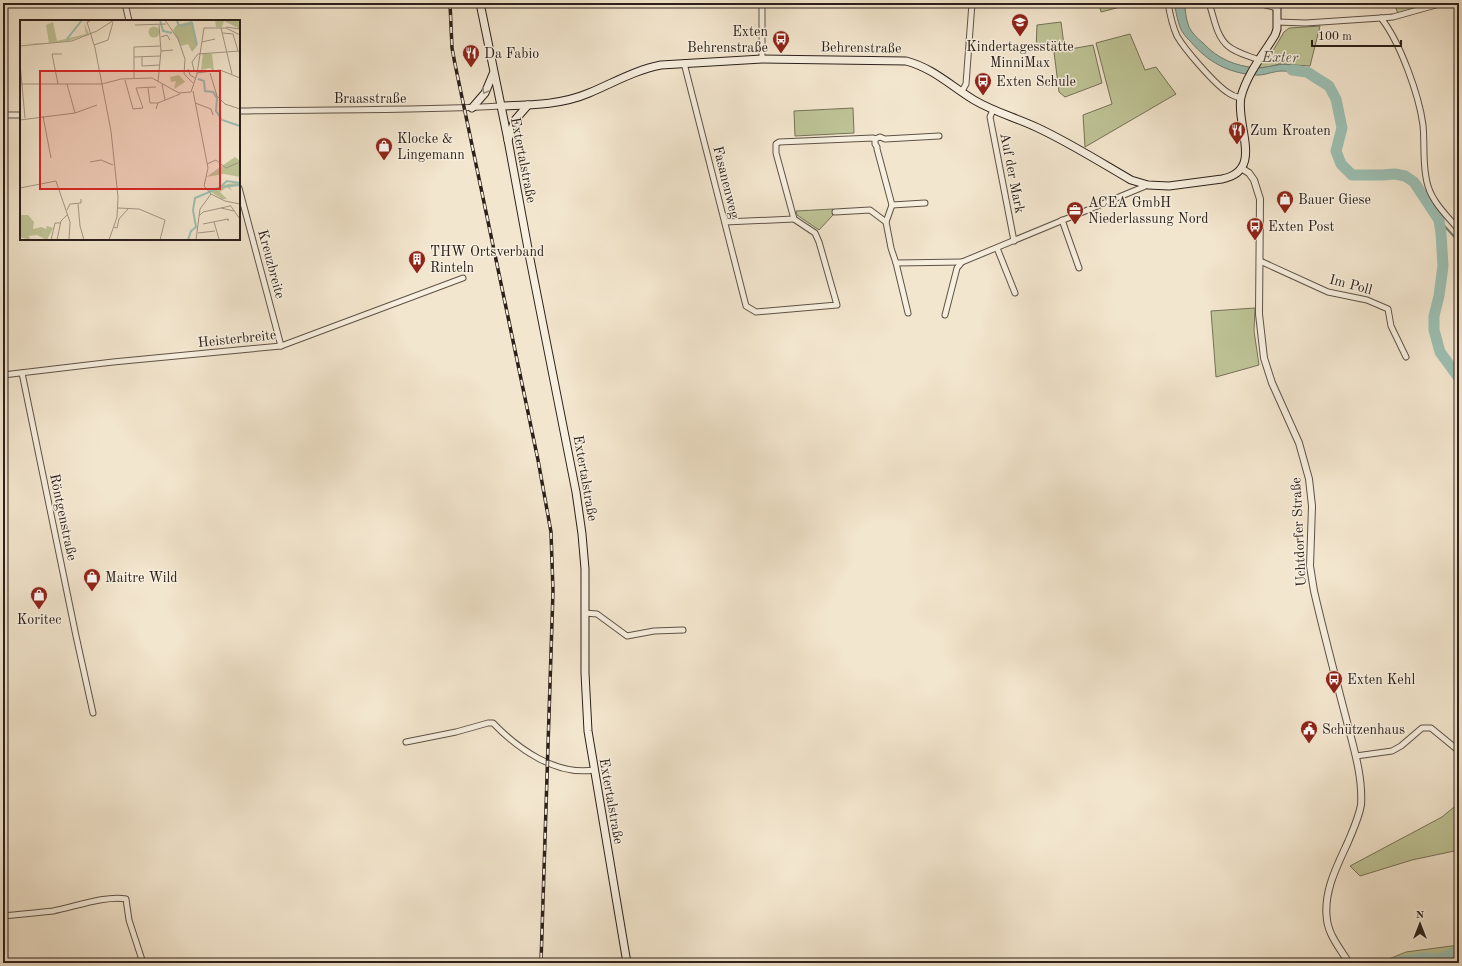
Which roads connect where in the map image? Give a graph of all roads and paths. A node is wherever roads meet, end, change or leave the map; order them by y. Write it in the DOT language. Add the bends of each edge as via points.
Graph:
graph roads {
  1 [pos="125,3"];
  2 [pos="480,3"];
  3 [pos="762,3"];
  4 [pos="972,3"];
  5 [pos="1168,3"];
  6 [pos="1209,3"];
  7 [pos="1258,3"];
  8 [pos="1443,3"];
  9 [pos="1277,5"];
  10 [pos="1381,18"];
  11 [pos="129,20"];
  12 [pos="1277,22"];
  13 [pos="762,58"];
  14 [pos="1258,60"];
  15 [pos="684,64"];
  16 [pos="494,72"];
  17 [pos="962,91"];
  18 [pos="1241,98"];
  19 [pos="528,105"];
  20 [pos="501,106"];
  21 [pos="472,108"];
  22 [pos="993,110"];
  23 [pos="240,111"];
  24 [pos="3,114"];
  25 [pos="20,115"];
  26 [pos="938,136"];
  27 [pos="875,139"];
  28 [pos="508,140"];
  29 [pos="1241,168"];
  30 [pos="1148,185"];
  31 [pos="240,192"];
  32 [pos="925,203"];
  33 [pos="892,205"];
  34 [pos="836,212"];
  35 [pos="794,220"];
  36 [pos="1062,220"];
  37 [pos="725,222"];
  38 [pos="886,222"];
  39 [pos="1459,230"];
  40 [pos="1014,241"];
  41 [pos="996,248"];
  42 [pos="1260,261"];
  43 [pos="962,262"];
  44 [pos="896,263"];
  45 [pos="1079,268"];
  46 [pos="463,278"];
  47 [pos="1015,293"];
  48 [pos="908,313"];
  49 [pos="944,315"];
  50 [pos="282,346"];
  51 [pos="1406,357"];
  52 [pos="22,373"];
  53 [pos="3,375"];
  54 [pos="585,613"];
  55 [pos="683,630"];
  56 [pos="93,713"];
  57 [pos="406,742"];
  58 [pos="1459,751"];
  59 [pos="1356,756"];
  60 [pos="594,770"];
  61 [pos="3,916"];
  62 [pos="143,963"];
  63 [pos="627,963"];
  64 [pos="1349,963"];
  1 -- 11 [label="street"];
  2 -- 16 [label="main road, Extertalstraße"];
  3 -- 13 [label="street"];
  4 -- 17 [label="street" via="966,84"];
  5 -- 18 [label="street" via="1172,25 1186,48 1220,86 1233,96"];
  6 -- 14 [label="street" via="1219,35 1227,45"];
  7 -- 9 [label="street"];
  8 -- 10 [label="street"];
  9 -- 12 [label="main road"];
  10 -- 12 [label="street" via="1306,23"];
  10 -- 39 [label="street" via="1397,44 1419,106 1428,186 1439,206"];
  12 -- 14 [label="main road" via="1275,35"];
  13 -- 15 [label="main road, Behrenstraße"];
  13 -- 17 [label="main road, Behrenstraße" via="906,61 932,71"];
  14 -- 18 [label="main road"];
  15 -- 19 [label="main road, Behrenstraße" via="645,68 589,94"];
  15 -- 37 [label="street, Fasanenweg"];
  16 -- 20 [label="main road, Extertalstraße"];
  16 -- 21 [label="main road, one-way" via="485,93"];
  17 -- 22 [label="main road, Behrenstraße"];
  18 -- 29 [label="main road" via="1240,110 1246,155"];
  19 -- 20 [label="main road, Behrenstraße"];
  19 -- 28 [label="main road" via="515,120"];
  20 -- 21 [label="street, Braasstraße"];
  20 -- 28 [label="main road, Extertalstraße"];
  21 -- 23 [label="street, Braasstraße"];
  22 -- 30 [label="main road, Behrenstraße" via="1038,128 1131,180"];
  22 -- 40 [label="street, Auf der Mark" via="990,117"];
  24 -- 25 [label="street"];
  26 -- 27 [label="street"];
  27 -- 33 [label="street"];
  27 -- 35 [label="street" via="776,144"];
  28 -- 54 [label="main road, Extertalstraße" via="576,492 585,569"];
  29 -- 30 [label="main road, Behrenstraße" via="1228,178 1168,186"];
  29 -- 42 [label="street, Uchtdorfer Straße" via="1254,180 1260,200"];
  30 -- 36 [label="street"];
  31 -- 50 [label="street, Kreuzbreite"];
  32 -- 33 [label="street"];
  33 -- 38 [label="street"];
  34 -- 38 [label="street" via="870,210"];
  35 -- 37 [label="street"];
  35 -- 37 [label="street, Fasanenweg" via="815,233 837,305 756,312 746,306"];
  36 -- 40 [label="street"];
  36 -- 45 [label="street"];
  38 -- 44 [label="street"];
  40 -- 41 [label="street"];
  41 -- 43 [label="street"];
  41 -- 47 [label="street"];
  42 -- 51 [label="street, Im Poll" via="1328,292 1367,300 1388,309 1391,326"];
  42 -- 59 [label="street, Uchtdorfer Straße" via="1259,314 1264,358 1272,383 1299,444 1309,478 1312,506 1310,566 1314,591"];
  43 -- 44 [label="street"];
  43 -- 49 [label="street" via="957,268"];
  44 -- 48 [label="street"];
  46 -- 50 [label="street, Heisterbreite"];
  50 -- 52 [label="street, Heisterbreite"];
  52 -- 53 [label="street, Heisterbreite"];
  52 -- 56 [label="street, Röntgenstraße"];
  54 -- 55 [label="street" via="597,614 627,636 654,631"];
  54 -- 60 [label="main road, Extertalstraße" via="585,694"];
  57 -- 60 [label="street" via="493,723 514,743 548,763 572,770"];
  58 -- 59 [label="street" via="1431,728 1422,728 1392,751"];
  59 -- 64 [label="street, Uchtdorfer Straße" via="1362,788 1361,806 1332,879 1327,902 1327,921 1334,939"];
  60 -- 63 [label="main road, Extertalstraße"];
  61 -- 62 [label="street" via="53,911 109,899 126,899 129,920"];
}
